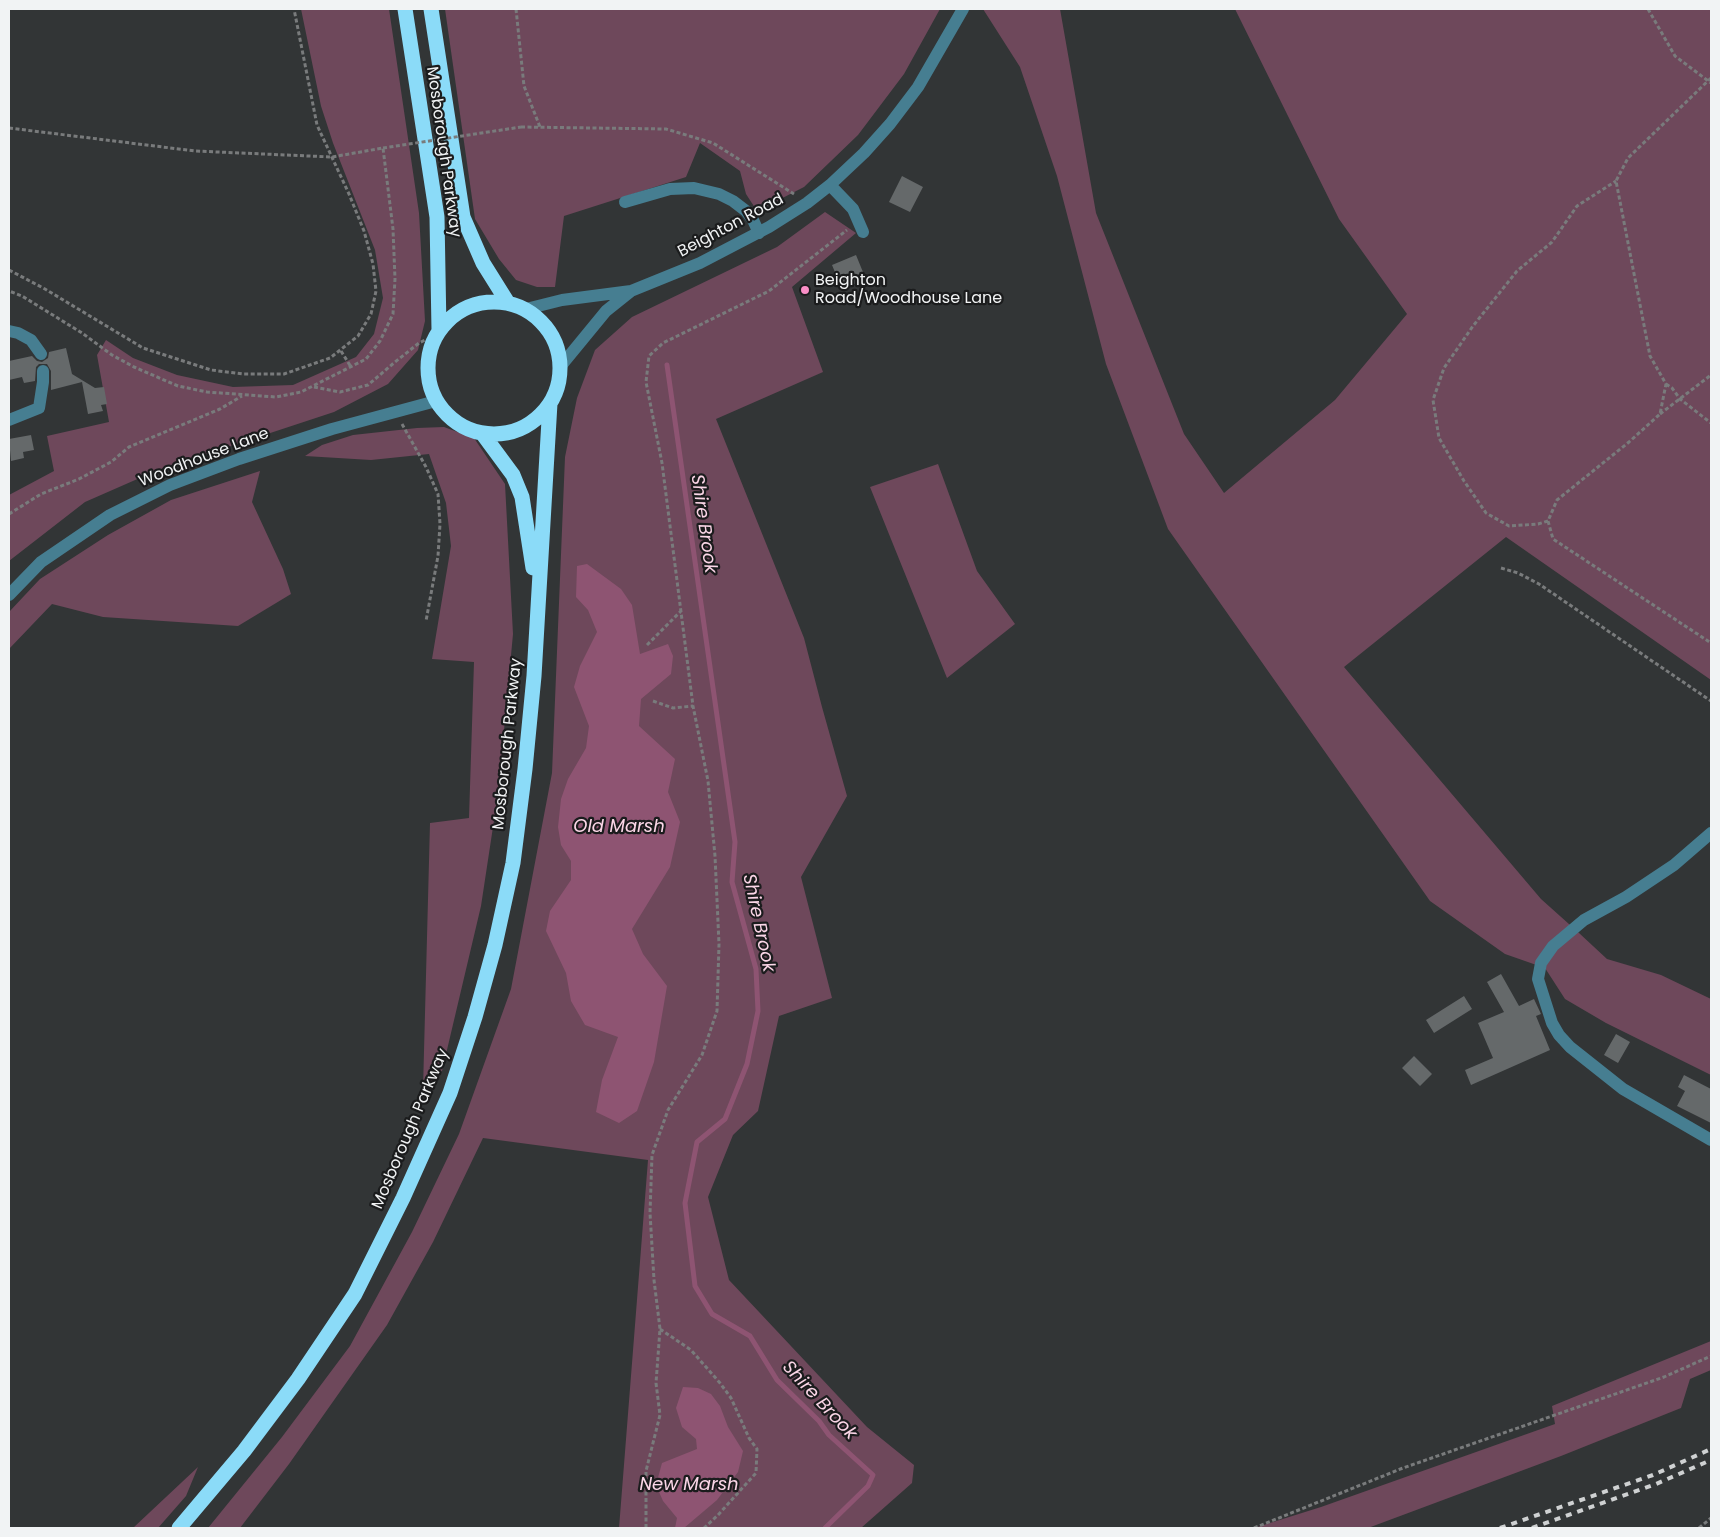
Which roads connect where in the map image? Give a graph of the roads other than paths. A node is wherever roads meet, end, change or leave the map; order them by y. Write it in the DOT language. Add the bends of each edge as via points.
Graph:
graph roads {
  1 [pos="405,9"];
  2 [pos="431,9"];
  3 [pos="963,9"];
  4 [pos="830,185"];
  5 [pos="624,202"];
  6 [pos="861,226"];
  7 [pos="758,233"];
  8 [pos="632,291"];
  9 [pos="508,303"];
  10 [pos="526,310"];
  11 [pos="9,331"];
  12 [pos="438,332"];
  13 [pos="41,354"];
  14 [pos="560,367"];
  15 [pos="43,371"];
  16 [pos="436,401"];
  17 [pos="550,403"];
  18 [pos="9,420"];
  19 [pos="482,433"];
  20 [pos="538,594"];
  21 [pos="9,595"];
  22 [pos="1711,833"];
  23 [pos="1711,1140"];
  24 [pos="179,1528"];
  1 -- 12 [label="highway, Mosborough Parkway" via="437,217"];
  2 -- 9 [label="highway, Mosborough Parkway" via="462,217 483,263"];
  3 -- 4 [label="street, Beighton Road" via="918,87 864,153"];
  4 -- 6 [label="street" via="853,209"];
  4 -- 7 [label="street, Beighton Road"];
  5 -- 7 [label="street" via="670,190 694,188 733,201 746,211"];
  7 -- 8 [label="street, Beighton Road" via="700,263"];
  8 -- 10 [label="street, Beighton Road" via="562,300"];
  8 -- 14 [label="street, Beighton Road" via="606,312"];
  9 -- 10 [label="highway"];
  9 -- 12 [label="highway" via="476,303 455,313"];
  10 -- 14 [label="highway" via="550,332"];
  11 -- 13 [label="street" via="31,340"];
  12 -- 16 [label="highway" via="429,353 428,376"];
  14 -- 17 [label="highway"];
  15 -- 18 [label="street" via="39,408"];
  16 -- 19 [label="highway" via="460,425"];
  16 -- 21 [label="street, Woodhouse Lane" via="332,429 170,485 110,515 41,562"];
  17 -- 19 [label="highway" via="534,420 517,429"];
  17 -- 20 [label="highway, Mosborough Parkway"];
  19 -- 20 [label="highway, Mosborough Parkway" via="512,475 522,498"];
  20 -- 24 [label="highway, Mosborough Parkway" via="528,741 513,863 475,1017 450,1093 355,1294 293,1386"];
  22 -- 23 [label="street" via="1674,864 1626,897 1584,920 1553,946 1541,963 1538,979 1552,1023 1570,1047 1623,1088"];
}
